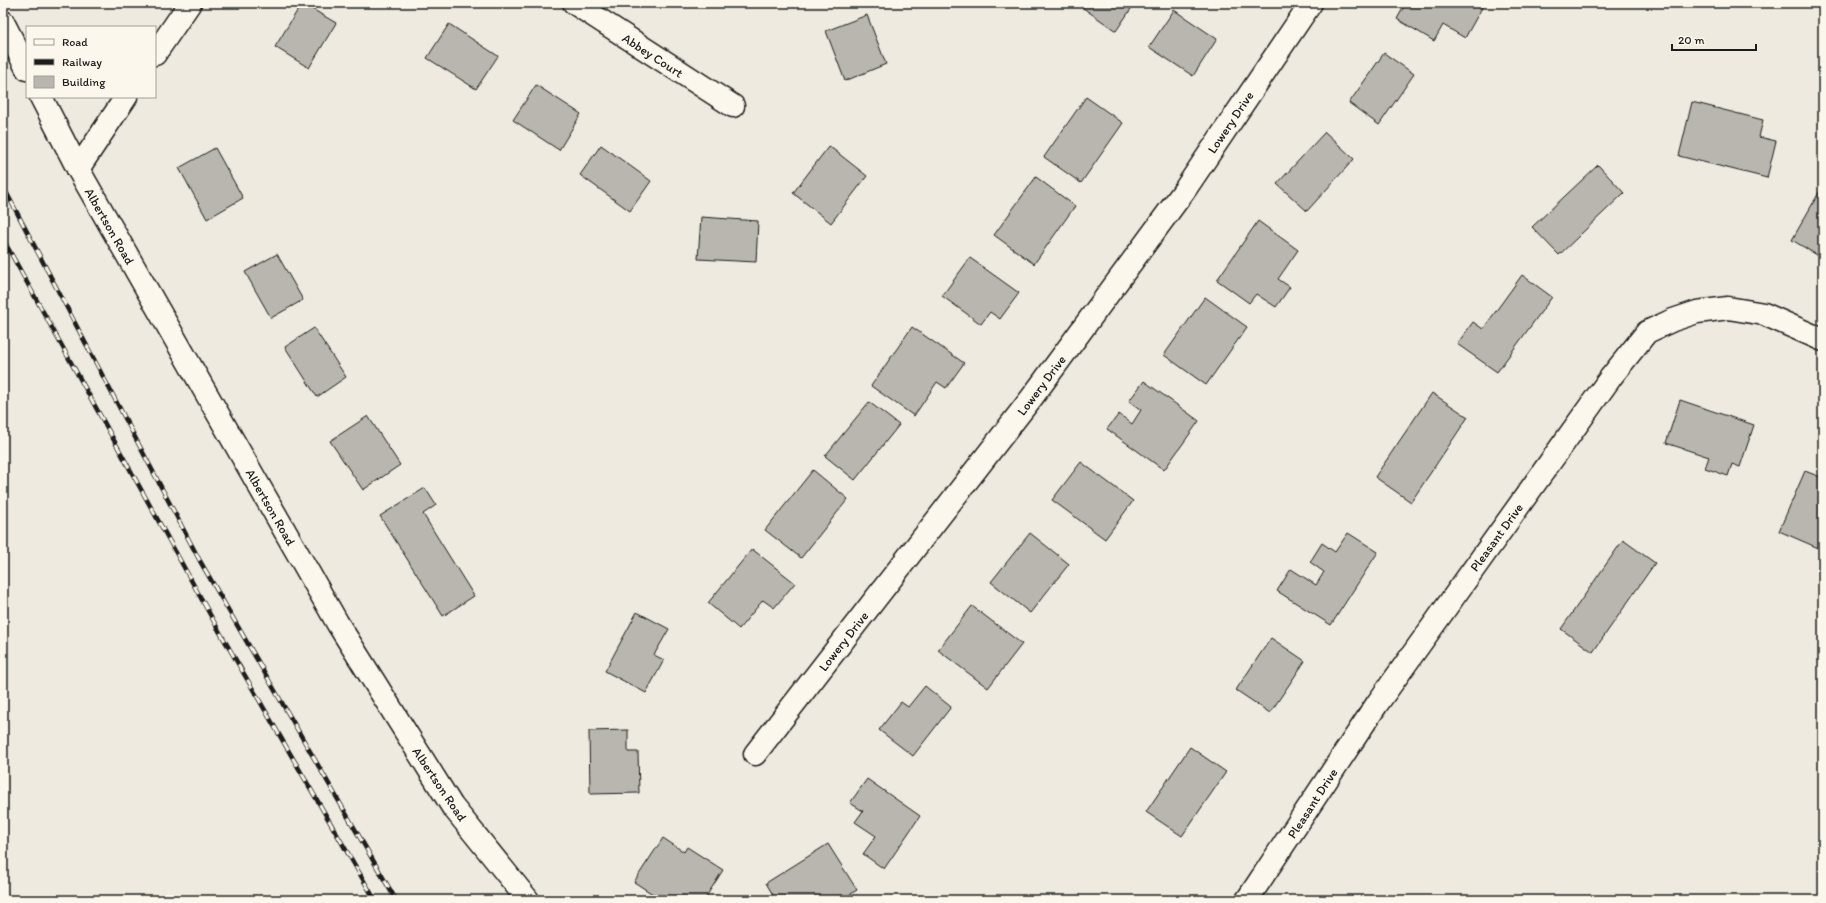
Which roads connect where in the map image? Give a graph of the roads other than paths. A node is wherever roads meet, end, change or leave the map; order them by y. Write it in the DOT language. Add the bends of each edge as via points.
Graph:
graph roads {
  1 [pos="190,3"];
  2 [pos="574,3"];
  3 [pos="1311,3"];
  4 [pos="3,22"];
  5 [pos="156,53"];
  6 [pos="26,67"];
  7 [pos="42,98"];
  8 [pos="125,98"];
  9 [pos="733,106"];
  10 [pos="78,169"];
  11 [pos="1823,340"];
  12 [pos="755,754"];
  13 [pos="528,900"];
  14 [pos="1247,900"];
  1 -- 5 [label="street"];
  2 -- 9 [label="street, Abbey Court"];
  3 -- 12 [label="street, Lowery Drive" via="1184,191 1034,396"];
  4 -- 6 [label="street"];
  7 -- 10 [label="street, Albertson Road"];
  8 -- 10 [label="street"];
  10 -- 13 [label="street, Albertson Road" via="338,624 452,806"];
  11 -- 14 [label="street, Pleasant Drive" via="1764,314 1728,308 1697,312 1647,332 1611,377 1377,704"];
}
